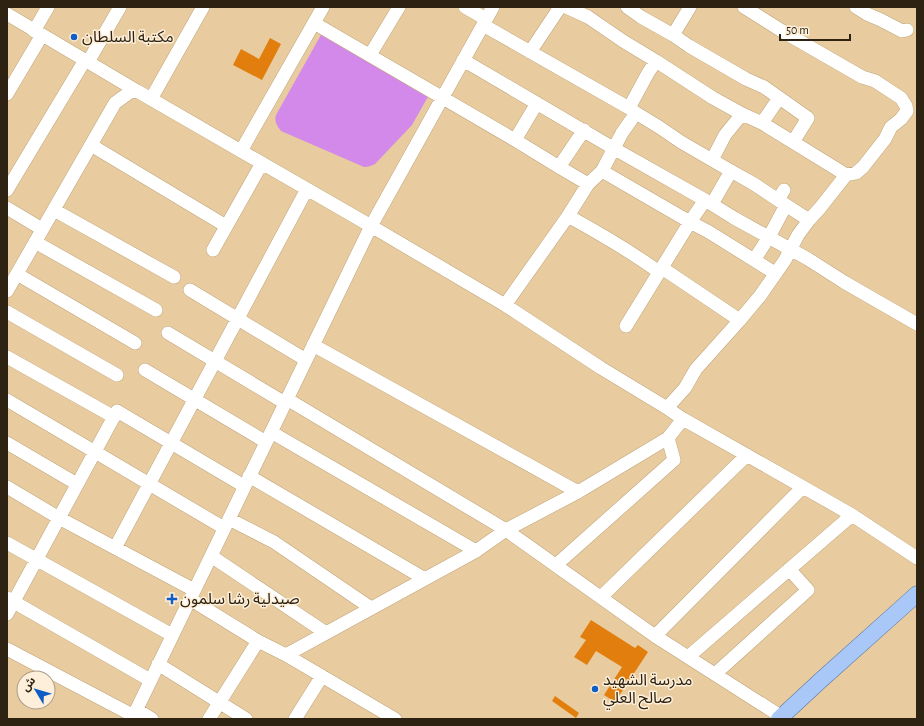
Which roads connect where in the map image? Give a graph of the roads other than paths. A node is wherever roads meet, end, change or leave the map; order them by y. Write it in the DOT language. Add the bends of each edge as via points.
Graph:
graph roads {
  1 [pos="48,7"];
  2 [pos="120,7"];
  3 [pos="203,7"];
  4 [pos="323,7"];
  5 [pos="399,7"];
  6 [pos="465,7"];
  7 [pos="493,7"];
  8 [pos="560,7"];
  9 [pos="566,7"];
  10 [pos="627,7"];
  11 [pos="690,7"];
  12 [pos="744,7"];
  13 [pos="856,7"];
  14 [pos="7,14"];
  15 [pos="314,22"];
  16 [pos="484,22"];
  17 [pos="907,30"];
  18 [pos="38,33"];
  19 [pos="672,35"];
  20 [pos="530,52"];
  21 [pos="370,55"];
  22 [pos="463,60"];
  23 [pos="86,61"];
  24 [pos="656,61"];
  25 [pos="137,91"];
  26 [pos="7,94"];
  27 [pos="443,97"];
  28 [pos="779,98"];
  29 [pos="151,99"];
  30 [pos="537,103"];
  31 [pos="912,108"];
  32 [pos="633,110"];
  33 [pos="742,114"];
  34 [pos="762,123"];
  35 [pos="584,130"];
  36 [pos="515,140"];
  37 [pos="793,142"];
  38 [pos="91,145"];
  39 [pos="614,148"];
  40 [pos="241,151"];
  41 [pos="712,160"];
  42 [pos="262,163"];
  43 [pos="560,167"];
  44 [pos="602,171"];
  45 [pos="731,172"];
  46 [pos="846,176"];
  47 [pos="588,184"];
  48 [pos="7,190"];
  49 [pos="307,190"];
  50 [pos="782,199"];
  51 [pos="709,202"];
  52 [pos="7,208"];
  53 [pos="54,210"];
  54 [pos="568,216"];
  55 [pos="809,220"];
  56 [pos="690,222"];
  57 [pos="226,226"];
  58 [pos="371,226"];
  59 [pos="42,229"];
  60 [pos="770,237"];
  61 [pos="35,242"];
  62 [pos="790,249"];
  63 [pos="213,250"];
  64 [pos="754,260"];
  65 [pos="660,270"];
  66 [pos="17,274"];
  67 [pos="774,274"];
  68 [pos="174,277"];
  69 [pos="190,290"];
  70 [pos="7,291"];
  71 [pos="505,305"];
  72 [pos="156,310"];
  73 [pos="7,312"];
  74 [pos="238,319"];
  75 [pos="739,321"];
  76 [pos="917,324"];
  77 [pos="626,326"];
  78 [pos="168,333"];
  79 [pos="135,343"];
  80 [pos="313,345"];
  81 [pos="7,357"];
  82 [pos="306,360"];
  83 [pos="215,361"];
  84 [pos="144,370"];
  85 [pos="117,375"];
  86 [pos="7,400"];
  87 [pos="194,400"];
  88 [pos="286,401"];
  89 [pos="667,408"];
  90 [pos="114,417"];
  91 [pos="683,419"];
  92 [pos="268,437"];
  93 [pos="668,438"];
  94 [pos="7,443"];
  95 [pos="171,443"];
  96 [pos="95,452"];
  97 [pos="747,455"];
  98 [pos="247,481"];
  99 [pos="78,484"];
  100 [pos="149,484"];
  101 [pos="7,487"];
  102 [pos="803,487"];
  103 [pos="578,492"];
  104 [pos="852,515"];
  105 [pos="59,518"];
  106 [pos="226,523"];
  107 [pos="506,530"];
  108 [pos="7,543"];
  109 [pos="115,548"];
  110 [pos="476,551"];
  111 [pos="210,556"];
  112 [pos="917,558"];
  113 [pos="37,560"];
  114 [pos="556,565"];
  115 [pos="789,569"];
  116 [pos="425,579"];
  117 [pos="192,594"];
  118 [pos="917,594"];
  119 [pos="601,597"];
  120 [pos="10,600"];
  121 [pos="917,607"];
  122 [pos="371,608"];
  123 [pos="7,614"];
  124 [pos="326,633"];
  125 [pos="172,635"];
  126 [pos="655,636"];
  127 [pos="258,642"];
  128 [pos="7,649"];
  129 [pos="286,655"];
  130 [pos="688,656"];
  131 [pos="158,664"];
  132 [pos="715,674"];
  133 [pos="322,676"];
  134 [pos="150,680"];
  135 [pos="219,702"];
  136 [pos="134,715"];
  137 [pos="380,715"];
  138 [pos="783,718"];
  139 [pos="152,719"];
  140 [pos="209,719"];
  141 [pos="246,719"];
  142 [pos="296,719"];
  143 [pos="395,719"];
  1 -- 18 [label="street"];
  2 -- 23 [label="street"];
  3 -- 29 [label="street"];
  4 -- 15 [label="street"];
  5 -- 21 [label="street"];
  6 -- 16 [label="street"];
  7 -- 16 [label="street"];
  8 -- 20 [label="street"];
  9 -- 24 [label="street" via="588,17"];
  10 -- 19 [label="street"];
  11 -- 19 [label="street"];
  12 -- 31 [label="street" via="862,77 875,81"];
  13 -- 17 [label="street" via="902,31"];
  14 -- 18 [label="street"];
  15 -- 21 [label="street"];
  15 -- 40 [label="street"];
  16 -- 20 [label="street"];
  16 -- 22 [label="street"];
  18 -- 23 [label="street"];
  18 -- 26 [label="street"];
  19 -- 28 [label="street"];
  20 -- 32 [label="street"];
  21 -- 27 [label="street"];
  22 -- 27 [label="street"];
  22 -- 30 [label="street"];
  23 -- 25 [label="street"];
  23 -- 48 [label="street"];
  24 -- 32 [label="street" via="648,73"];
  24 -- 33 [label="street"];
  25 -- 29 [label="street"];
  25 -- 38 [label="street" via="130,92 115,103"];
  27 -- 36 [label="street"];
  27 -- 58 [label="street"];
  28 -- 34 [label="street"];
  28 -- 37 [label="street" via="808,118"];
  29 -- 40 [label="street"];
  30 -- 35 [label="street"];
  30 -- 36 [label="street"];
  31 -- 46 [label="street" via="891,127 863,167 856,173"];
  32 -- 39 [label="street"];
  32 -- 41 [label="street"];
  33 -- 34 [label="street"];
  33 -- 41 [label="street" via="725,135"];
  34 -- 37 [label="street"];
  35 -- 39 [label="street"];
  35 -- 43 [label="street"];
  36 -- 43 [label="street"];
  37 -- 46 [label="street"];
  38 -- 53 [label="street"];
  38 -- 57 [label="street"];
  39 -- 44 [label="street"];
  39 -- 51 [label="street"];
  40 -- 42 [label="street"];
  41 -- 45 [label="street"];
  42 -- 49 [label="street"];
  42 -- 57 [label="street"];
  43 -- 47 [label="street"];
  44 -- 47 [label="street"];
  44 -- 56 [label="street"];
  45 -- 50 [label="street"];
  45 -- 51 [label="street"];
  46 -- 55 [label="street"];
  47 -- 54 [label="street"];
  49 -- 58 [label="street"];
  49 -- 74 [label="street"];
  50 -- 55 [label="street"];
  50 -- 60 [label="street"];
  51 -- 56 [label="street"];
  51 -- 60 [label="street"];
  52 -- 59 [label="street"];
  53 -- 59 [label="street"];
  53 -- 68 [label="street"];
  54 -- 65 [label="street"];
  54 -- 71 [label="street"];
  55 -- 62 [label="street"];
  56 -- 64 [label="street"];
  56 -- 65 [label="street"];
  57 -- 63 [label="street"];
  58 -- 71 [label="street"];
  58 -- 80 [label="street"];
  59 -- 61 [label="street"];
  60 -- 62 [label="street"];
  60 -- 64 [label="street"];
  61 -- 66 [label="street"];
  61 -- 72 [label="street"];
  62 -- 67 [label="street"];
  62 -- 76 [label="street"];
  64 -- 67 [label="street"];
  65 -- 75 [label="street"];
  65 -- 77 [label="street"];
  66 -- 70 [label="street"];
  66 -- 79 [label="street"];
  67 -- 75 [label="street"];
  69 -- 74 [label="street"];
  71 -- 89 [label="street"];
  73 -- 85 [label="street"];
  74 -- 82 [label="street"];
  74 -- 83 [label="street"];
  75 -- 89 [label="street" via="696,369 685,388"];
  78 -- 83 [label="street"];
  80 -- 82 [label="street"];
  80 -- 103 [label="street"];
  81 -- 90 [label="street"];
  82 -- 88 [label="street"];
  83 -- 87 [label="street"];
  83 -- 88 [label="street"];
  84 -- 87 [label="street"];
  86 -- 96 [label="street"];
  87 -- 92 [label="street"];
  87 -- 95 [label="street"];
  88 -- 92 [label="street"];
  88 -- 107 [label="street"];
  89 -- 91 [label="street"];
  90 -- 95 [label="street" via="117,411"];
  90 -- 96 [label="street"];
  91 -- 93 [label="street"];
  91 -- 97 [label="street"];
  92 -- 98 [label="street"];
  92 -- 110 [label="street"];
  93 -- 103 [label="street"];
  93 -- 114 [label="street" via="674,460"];
  94 -- 99 [label="street"];
  95 -- 98 [label="street"];
  95 -- 100 [label="street"];
  96 -- 99 [label="street"];
  96 -- 100 [label="street"];
  97 -- 102 [label="street"];
  97 -- 119 [label="street"];
  98 -- 106 [label="street"];
  98 -- 116 [label="street"];
  99 -- 105 [label="street"];
  100 -- 106 [label="street"];
  100 -- 109 [label="street"];
  101 -- 105 [label="street"];
  102 -- 104 [label="street"];
  102 -- 126 [label="street"];
  103 -- 107 [label="street"];
  104 -- 112 [label="street"];
  104 -- 115 [label="street"];
  105 -- 109 [label="street"];
  105 -- 113 [label="street"];
  106 -- 111 [label="street"];
  106 -- 122 [label="street" via="274,542"];
  107 -- 110 [label="street"];
  107 -- 114 [label="street"];
  108 -- 113 [label="street"];
  109 -- 117 [label="street"];
  110 -- 116 [label="street"];
  111 -- 117 [label="street"];
  111 -- 124 [label="street"];
  113 -- 120 [label="street"];
  113 -- 125 [label="street"];
  114 -- 119 [label="street"];
  115 -- 130 [label="street"];
  115 -- 132 [label="street" via="808,590"];
  116 -- 122 [label="street"];
  117 -- 125 [label="street"];
  117 -- 127 [label="street"];
  118 -- 138 [label="main road" via="821,680"];
  119 -- 126 [label="street"];
  120 -- 123 [label="street"];
  120 -- 134 [label="street"];
  121 -- 138 [label="main road"];
  122 -- 124 [label="street"];
  124 -- 129 [label="street"];
  125 -- 131 [label="street"];
  126 -- 130 [label="street"];
  127 -- 129 [label="street"];
  127 -- 135 [label="street"];
  128 -- 136 [label="street"];
  129 -- 133 [label="street"];
  130 -- 132 [label="street"];
  131 -- 134 [label="street"];
  131 -- 135 [label="street"];
  132 -- 138 [label="street"];
  133 -- 137 [label="street"];
  133 -- 142 [label="street"];
  134 -- 136 [label="street"];
  135 -- 140 [label="street"];
  135 -- 141 [label="street"];
  136 -- 139 [label="street"];
  137 -- 143 [label="street"];
}
